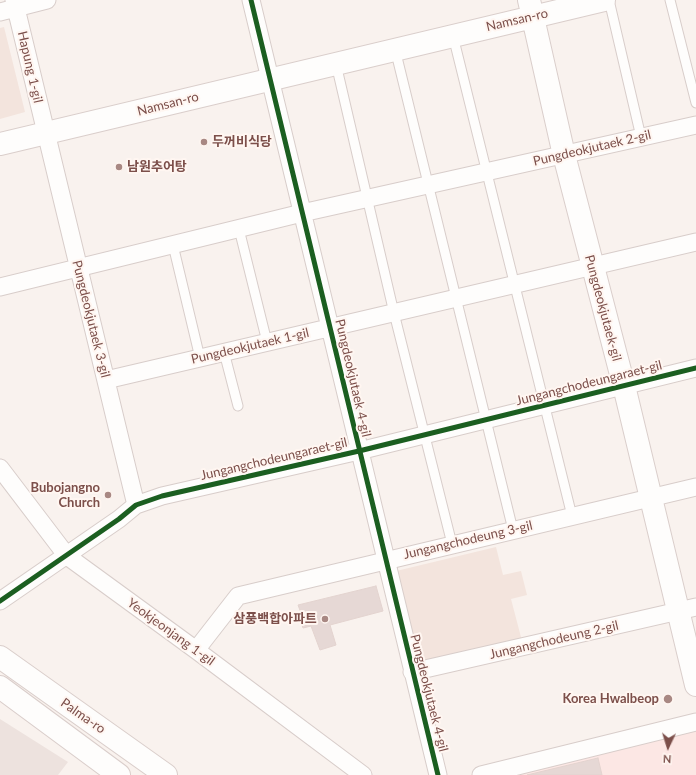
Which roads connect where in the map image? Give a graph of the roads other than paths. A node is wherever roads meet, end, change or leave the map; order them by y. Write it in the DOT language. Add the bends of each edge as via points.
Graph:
graph roads {
  1 [pos="47,0"];
  2 [pos="251,0"];
  3 [pos="604,0"];
  4 [pos="609,0"];
  5 [pos="670,0"];
  6 [pos="10,7"];
  7 [pos="530,8"];
  8 [pos="453,35"];
  9 [pos="395,49"];
  10 [pos="336,63"];
  11 [pos="271,79"];
  12 [pos="696,102"];
  13 [pos="696,124"];
  14 [pos="45,134"];
  15 [pos="641,137"];
  16 [pos="0,144"];
  17 [pos="564,155"];
  18 [pos="488,172"];
  19 [pos="428,185"];
  20 [pos="368,198"];
  21 [pos="302,213"];
  22 [pos="239,229"];
  23 [pos="696,242"];
  24 [pos="173,246"];
  25 [pos="78,267"];
  26 [pos="592,268"];
  27 [pos="516,285"];
  28 [pos="0,287"];
  29 [pos="456,299"];
  30 [pos="394,313"];
  31 [pos="329,328"];
  32 [pos="267,342"];
  33 [pos="224,352"];
  34 [pos="200,358"];
  35 [pos="696,368"];
  36 [pos="106,380"];
  37 [pos="624,386"];
  38 [pos="545,405"];
  39 [pos="238,406"];
  40 [pos="486,420"];
  41 [pos="423,435"];
  42 [pos="359,451"];
  43 [pos="0,468"];
  44 [pos="696,487"];
  45 [pos="651,497"];
  46 [pos="136,505"];
  47 [pos="572,516"];
  48 [pos="513,530"];
  49 [pos="452,544"];
  50 [pos="67,556"];
  51 [pos="385,559"];
  52 [pos="0,601"];
  53 [pos="687,609"];
  54 [pos="196,650"];
  55 [pos="0,657"];
  56 [pos="412,672"];
  57 [pos="696,685"];
  58 [pos="0,687"];
  59 [pos="696,722"];
  60 [pos="119,775"];
  61 [pos="166,775"];
  62 [pos="363,775"];
  63 [pos="438,775"];
  64 [pos="481,775"];
  1 -- 6 [label="street"];
  2 -- 11 [label="street, Pungdeokjutaek 4-gil"];
  3 -- 7 [label="street, Namsan-ro"];
  4 -- 15 [label="lane"];
  5 -- 12 [label="lane"];
  6 -- 14 [label="street, Hapung 1-gil"];
  7 -- 8 [label="street, Namsan-ro"];
  7 -- 17 [label="street, Pungdeokjutaek-gil"];
  8 -- 9 [label="street, Namsan-ro"];
  8 -- 18 [label="lane"];
  9 -- 10 [label="street, Namsan-ro"];
  9 -- 19 [label="lane"];
  10 -- 11 [label="street, Namsan-ro"];
  10 -- 20 [label="lane"];
  11 -- 14 [label="street, Namsan-ro"];
  11 -- 21 [label="street, Pungdeokjutaek 4-gil"];
  13 -- 15 [label="street, Pungdeokjutaek 2-gil"];
  14 -- 16 [label="street, Namsan-ro"];
  14 -- 25 [label="street, Pungdeokjutaek 3-gil"];
  15 -- 17 [label="street, Pungdeokjutaek 2-gil"];
  17 -- 18 [label="street, Pungdeokjutaek 2-gil"];
  17 -- 26 [label="street, Pungdeokjutaek-gil"];
  18 -- 19 [label="street, Pungdeokjutaek 2-gil"];
  18 -- 27 [label="lane"];
  19 -- 20 [label="street, Pungdeokjutaek 2-gil"];
  19 -- 29 [label="lane"];
  20 -- 21 [label="street, Pungdeokjutaek 2-gil"];
  20 -- 30 [label="lane"];
  21 -- 22 [label="street, Pungdeokjutaek 2-gil"];
  21 -- 31 [label="street, Pungdeokjutaek 4-gil"];
  22 -- 24 [label="street, Pungdeokjutaek 2-gil"];
  22 -- 32 [label="lane"];
  23 -- 26 [label="street, Pungdeokjutaek 1-gil"];
  24 -- 25 [label="street, Pungdeokjutaek 2-gil"];
  24 -- 34 [label="lane"];
  25 -- 28 [label="street, Pungdeokjutaek 2-gil"];
  25 -- 36 [label="street, Pungdeokjutaek 3-gil"];
  26 -- 27 [label="street, Pungdeokjutaek 1-gil"];
  26 -- 37 [label="street, Pungdeokjutaek-gil"];
  27 -- 29 [label="street, Pungdeokjutaek 1-gil"];
  27 -- 38 [label="lane"];
  29 -- 30 [label="street, Pungdeokjutaek 1-gil"];
  29 -- 40 [label="lane"];
  30 -- 31 [label="street, Pungdeokjutaek 1-gil"];
  30 -- 41 [label="lane"];
  31 -- 32 [label="street, Pungdeokjutaek 1-gil"];
  31 -- 42 [label="street, Pungdeokjutaek 4-gil"];
  32 -- 33 [label="street, Pungdeokjutaek 1-gil"];
  33 -- 34 [label="street, Pungdeokjutaek 1-gil"];
  33 -- 39 [label="lane"];
  34 -- 36 [label="street, Pungdeokjutaek 1-gil"];
  35 -- 37 [label="street, Jungangchodeungaraet-gil"];
  36 -- 46 [label="street, Pungdeokjutaek 3-gil"];
  37 -- 38 [label="street, Jungangchodeungaraet-gil"];
  37 -- 45 [label="street, Pungdeokjutaek-gil"];
  38 -- 40 [label="street, Jungangchodeungaraet-gil"];
  38 -- 47 [label="lane, Jungangchodeungaraet-gil"];
  40 -- 41 [label="street, Jungangchodeungaraet-gil"];
  40 -- 48 [label="lane"];
  41 -- 42 [label="street, Jungangchodeungaraet-gil"];
  41 -- 49 [label="lane"];
  42 -- 46 [label="street, Jungangchodeungaraet-gil" via="162,496"];
  42 -- 51 [label="street, Pungdeokjutaek 4-gil"];
  43 -- 50 [label="street, Yeokjeonjang 1-gil"];
  44 -- 45 [label="street, Jungangchodeung 3-gil"];
  45 -- 47 [label="street, Jungangchodeung 3-gil"];
  45 -- 53 [label="street, Pungdeokjutaek-gil"];
  46 -- 50 [label="street, Jungangchodeungaraet-gil"];
  47 -- 48 [label="street, Jungangchodeung 3-gil"];
  48 -- 49 [label="street, Jungangchodeung 3-gil"];
  49 -- 51 [label="street, Jungangchodeung 3-gil"];
  50 -- 52 [label="street, Jungangchodeungaraet-gil"];
  50 -- 54 [label="street, Yeokjeonjang 1-gil"];
  51 -- 54 [label="street, Jungangchodeung 3-gil" via="238,596"];
  51 -- 56 [label="street, Pungdeokjutaek 4-gil"];
  53 -- 56 [label="street, Jungangchodeung 2-gil"];
  53 -- 57 [label="street, Pungdeokjutaek-gil"];
  54 -- 62 [label="street, Yeokjeonjang 1-gil"];
  55 -- 61 [label="street, Palma-ro"];
  56 -- 63 [label="street, Pungdeokjutaek 4-gil"];
  58 -- 60 [label="street, Palma-ro"];
  59 -- 64 [label="street"];
}
